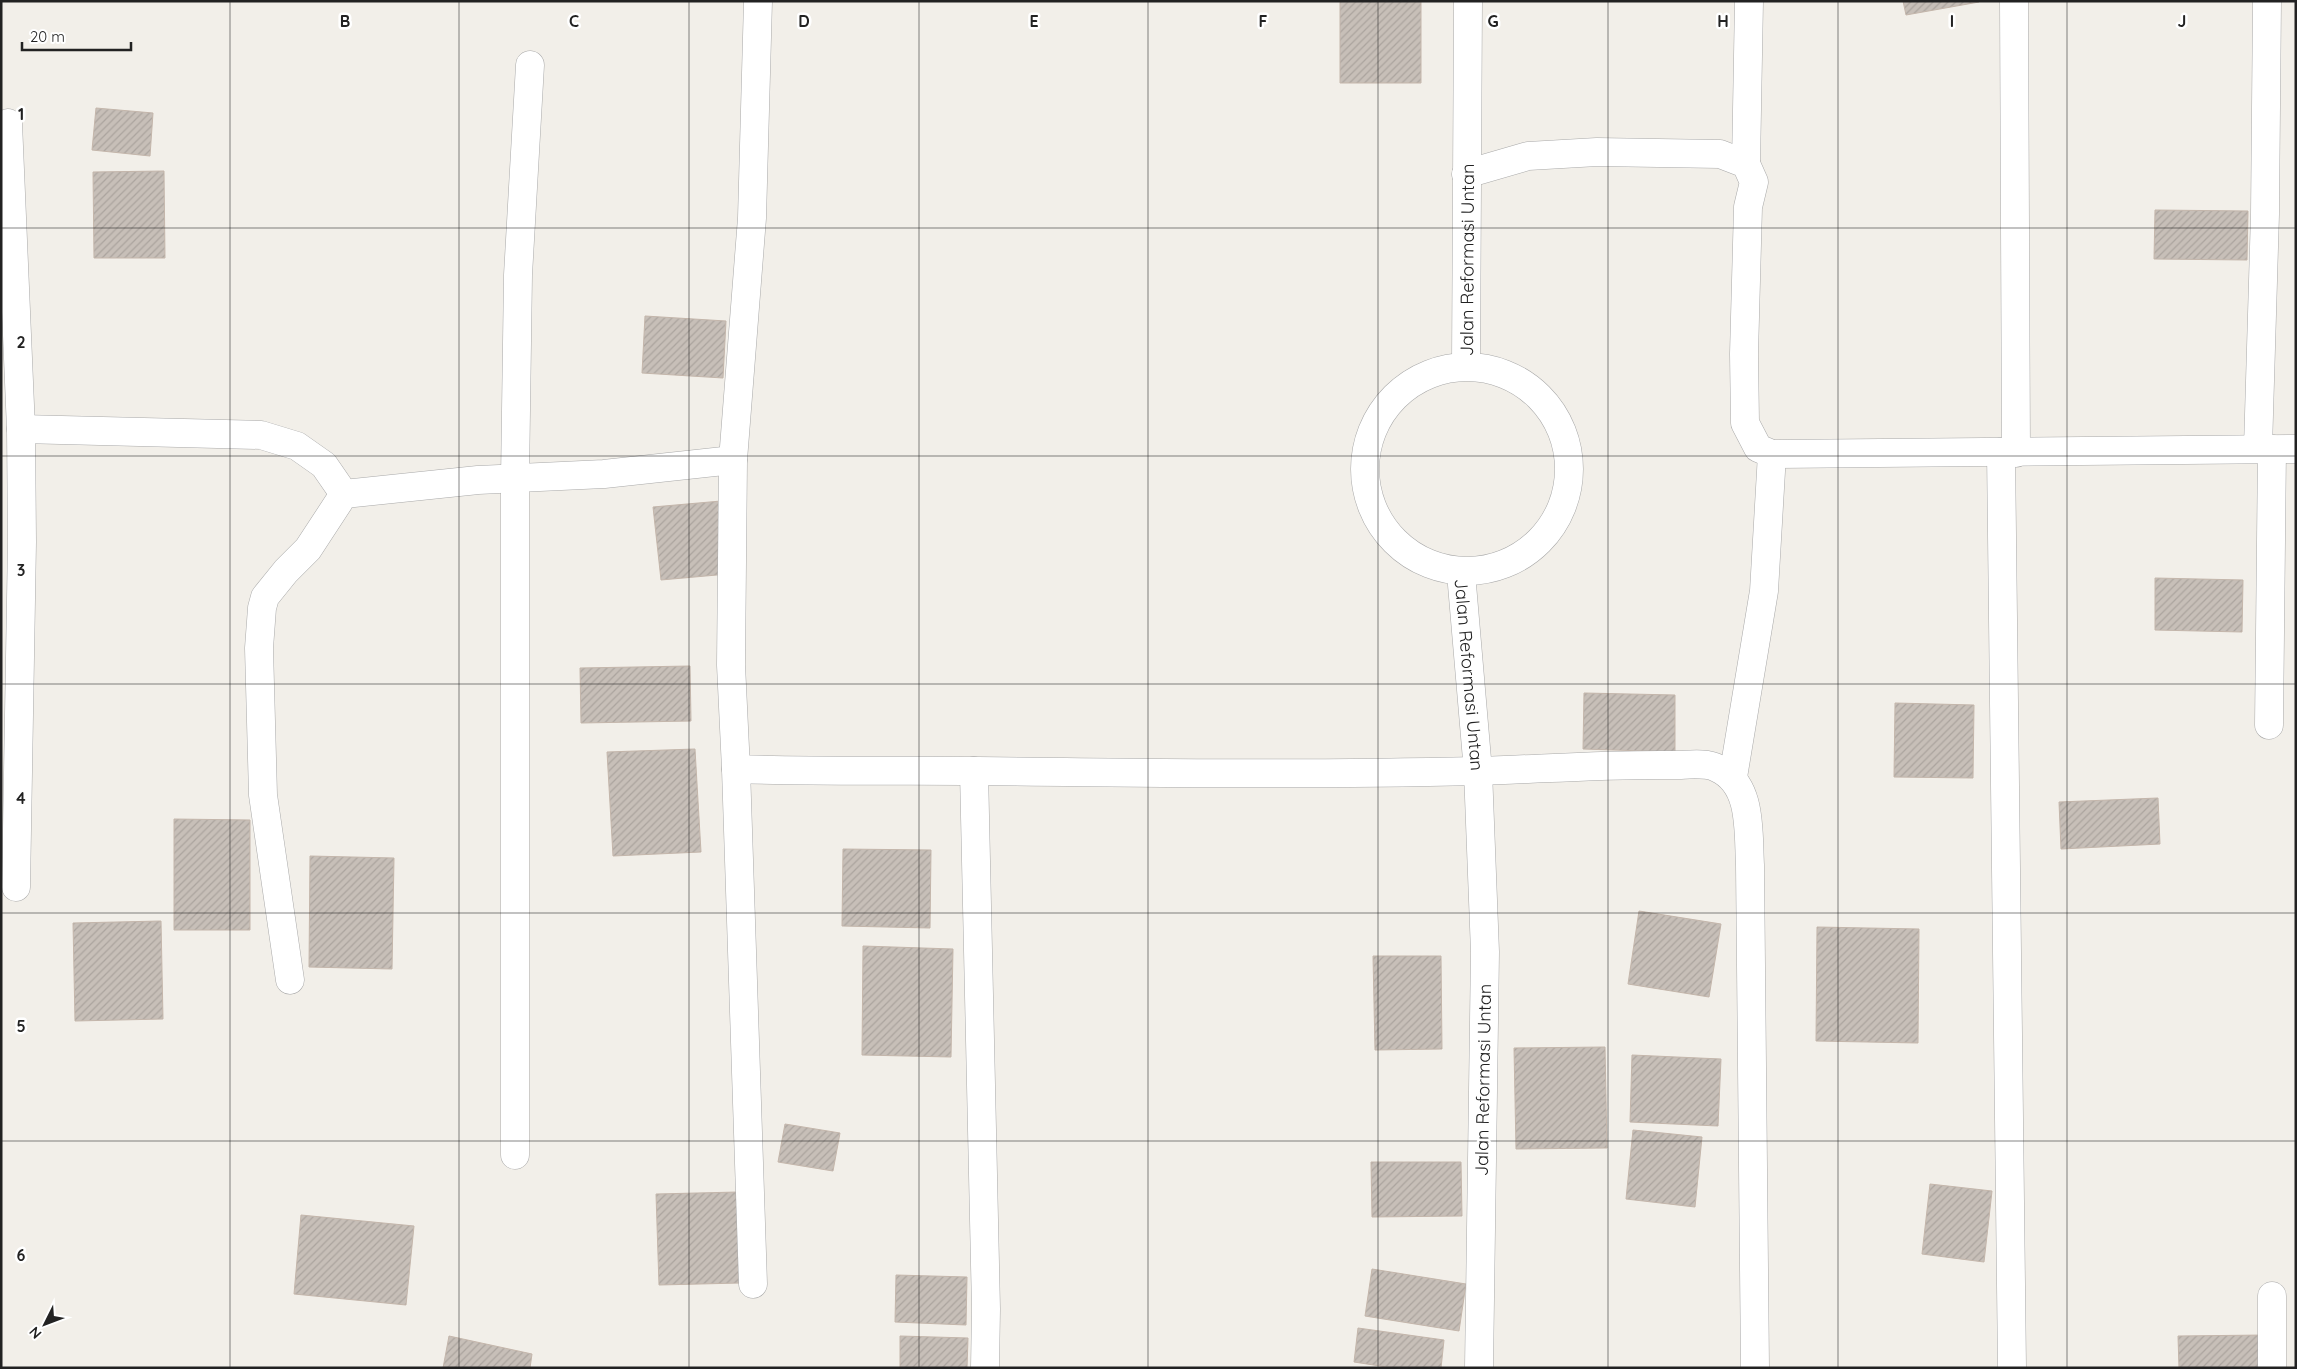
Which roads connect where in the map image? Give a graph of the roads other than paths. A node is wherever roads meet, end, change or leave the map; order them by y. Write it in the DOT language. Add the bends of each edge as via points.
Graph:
graph roads {
  1 [pos="758,1"];
  2 [pos="1468,1"];
  3 [pos="1749,1"];
  4 [pos="2014,1"];
  5 [pos="2267,1"];
  6 [pos="530,65"];
  7 [pos="8,123"];
  8 [pos="1746,164"];
  9 [pos="1466,174"];
  10 [pos="1466,366"];
  11 [pos="21,429"];
  12 [pos="2275,449"];
  13 [pos="2008,452"];
  14 [pos="1772,454"];
  15 [pos="733,460"];
  16 [pos="515,478"];
  17 [pos="344,494"];
  18 [pos="1461,573"];
  19 [pos="2269,725"];
  20 [pos="736,769"];
  21 [pos="974,771"];
  22 [pos="1478,771"];
  23 [pos="1734,777"];
  24 [pos="16,887"];
  25 [pos="290,980"];
  26 [pos="515,1155"];
  27 [pos="753,1284"];
  28 [pos="2272,1296"];
  29 [pos="985,1368"];
  30 [pos="1479,1368"];
  31 [pos="1755,1368"];
  32 [pos="2012,1368"];
  33 [pos="2272,1368"];
  1 -- 15 [label="street" via="752,218"];
  2 -- 9 [label="street, Jalan Reformasi Untan"];
  3 -- 8 [label="street"];
  4 -- 13 [label="street"];
  5 -- 12 [label="street" via="2265,214"];
  6 -- 16 [label="street" via="518,275"];
  7 -- 11 [label="street"];
  8 -- 9 [label="street" via="1720,154 1597,152 1528,156"];
  8 -- 14 [label="street" via="1754,182 1748,207 1745,423 1758,448"];
  9 -- 10 [label="street, Jalan Reformasi Untan"];
  10 -- 18 [label="street, Jalan Reformasi Untan" via="1428,374 1394,395 1372,428 1364,466 1370,505 1391,539 1422,563"];
  10 -- 18 [label="street" via="1507,374 1541,397 1564,432 1570,473 1561,513 1537,546 1502,568"];
  11 -- 17 [label="street" via="261,435 297,446 324,465"];
  11 -- 24 [label="street"];
  12 -- 13 [label="street"];
  12 -- 19 [label="street"];
  13 -- 14 [label="street"];
  13 -- 32 [label="street"];
  14 -- 23 [label="street" via="1764,591"];
  15 -- 16 [label="street" via="604,474"];
  15 -- 20 [label="street" via="731,665"];
  16 -- 17 [label="street"];
  16 -- 26 [label="street"];
  17 -- 25 [label="street" via="308,549 265,597 262,608 259,648 263,795"];
  18 -- 22 [label="street, Jalan Reformasi Untan"];
  20 -- 21 [label="street"];
  20 -- 27 [label="street"];
  21 -- 22 [label="street" via="1237,775"];
  21 -- 29 [label="street"];
  22 -- 23 [label="street" via="1630,764 1714,766"];
  22 -- 30 [label="street, Jalan Reformasi Untan" via="1485,952"];
  23 -- 31 [label="street" via="1744,799 1750,865"];
  28 -- 33 [label="street"];
}
